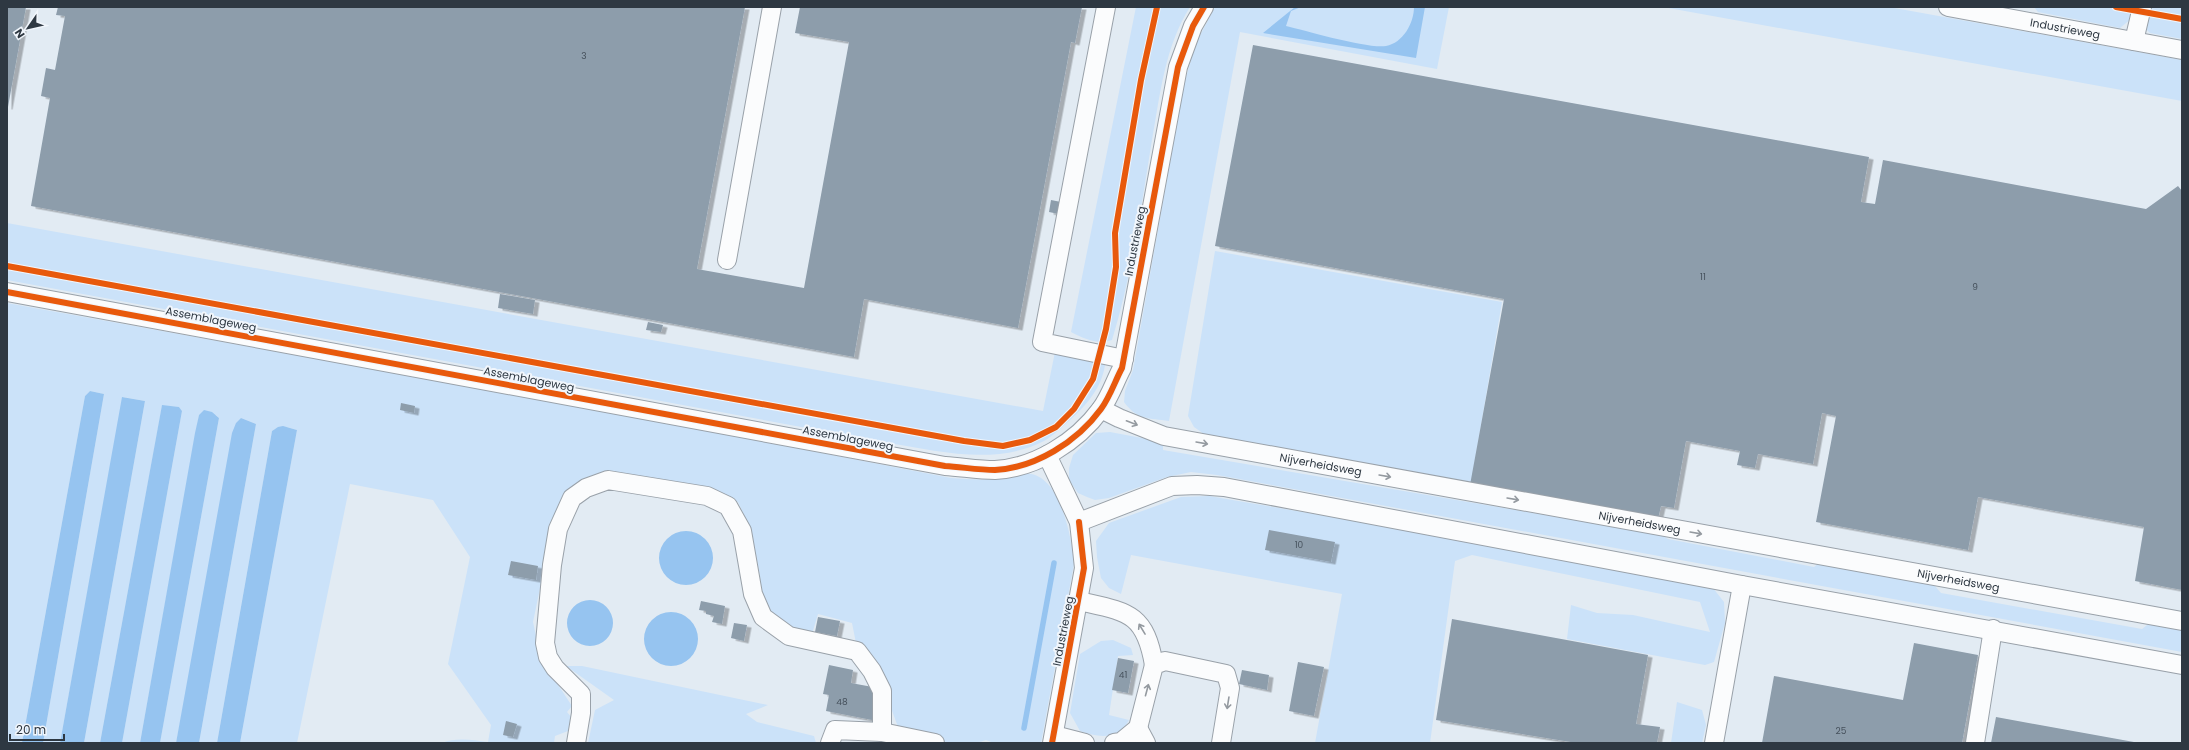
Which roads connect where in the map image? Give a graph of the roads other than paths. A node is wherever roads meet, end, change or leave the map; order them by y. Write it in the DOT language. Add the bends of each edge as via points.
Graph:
graph roads {
  1 [pos="772,7"];
  2 [pos="1106,7"];
  3 [pos="1204,7"];
  4 [pos="1948,7"];
  5 [pos="2142,7"];
  6 [pos="2134,41"];
  7 [pos="2182,50"];
  8 [pos="727,260"];
  9 [pos="7,292"];
  10 [pos="1124,359"];
  11 [pos="1102,409"];
  12 [pos="1047,455"];
  13 [pos="1079,522"];
  14 [pos="1742,585"];
  15 [pos="1079,601"];
  16 [pos="2182,621"];
  17 [pos="1993,629"];
  18 [pos="1154,665"];
  19 [pos="2182,665"];
  20 [pos="882,732"];
  21 [pos="1142,736"];
  22 [pos="1053,739"];
  23 [pos="576,743"];
  24 [pos="830,743"];
  25 [pos="935,743"];
  26 [pos="1085,743"];
  27 [pos="1114,743"];
  28 [pos="1221,743"];
  29 [pos="1714,743"];
  30 [pos="1975,743"];
  1 -- 8 [label="street"];
  2 -- 10 [label="street" via="1042,342"];
  3 -- 10 [label="street, Industrieweg" via="1193,26 1178,67"];
  4 -- 6 [label="street, Industrieweg"];
  5 -- 6 [label="street"];
  6 -- 7 [label="street, Industrieweg"];
  9 -- 12 [label="street, Assemblageweg" via="945,466 995,470"];
  10 -- 11 [label="street, Industrieweg"];
  11 -- 12 [label="street, Industrieweg" via="1075,437"];
  11 -- 16 [label="street, Nijverheidsweg, one-way" via="1164,436"];
  12 -- 13 [label="street, Industrieweg"];
  13 -- 14 [label="street" via="1172,486 1224,487"];
  13 -- 15 [label="street, Industrieweg" via="1084,568"];
  14 -- 17 [label="street"];
  14 -- 29 [label="street"];
  18 -- 15 [label="street, one-way" via="1150,643 1140,624 1122,610"];
  15 -- 22 [label="street, Industrieweg"];
  17 -- 19 [label="street"];
  17 -- 30 [label="street"];
  21 -- 18 [label="street, one-way"];
  18 -- 28 [label="street, one-way" via="1165,661 1226,674 1230,688"];
  20 -- 23 [label="street" via="882,691 872,671 857,651 790,636 763,617 753,594 742,531 728,506 707,496 608,480 586,488 572,498 558,529 552,565 545,643 548,657 555,668 581,694"];
  20 -- 24 [label="street" via="835,730"];
  20 -- 25 [label="street"];
  21 -- 27 [label="street"];
  22 -- 26 [label="street"];
}
